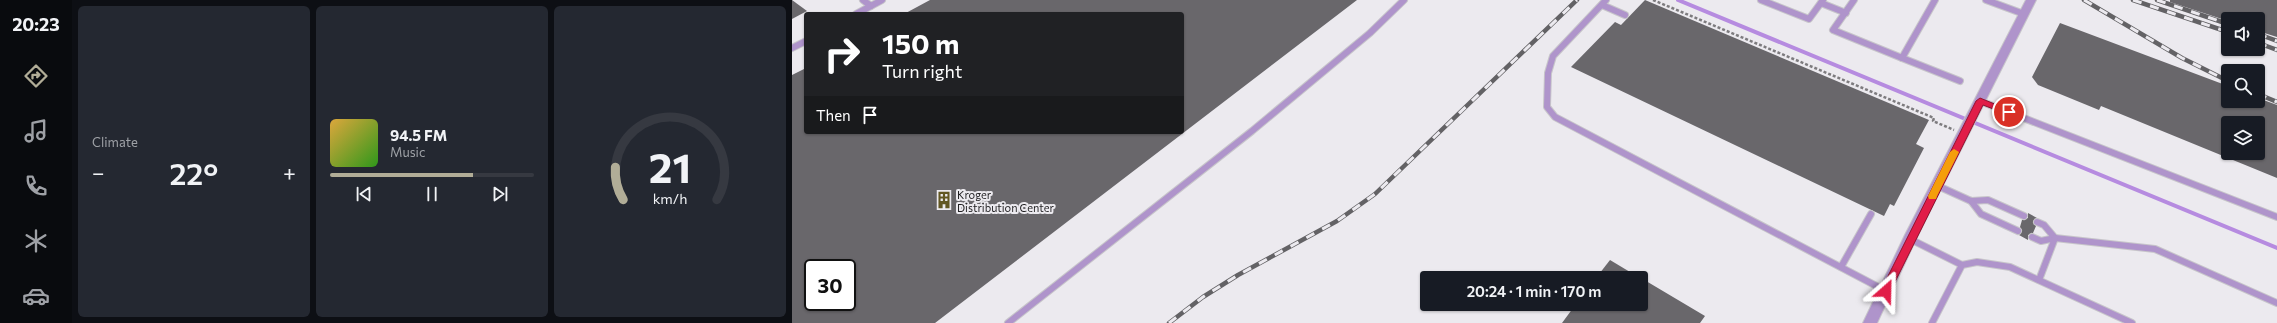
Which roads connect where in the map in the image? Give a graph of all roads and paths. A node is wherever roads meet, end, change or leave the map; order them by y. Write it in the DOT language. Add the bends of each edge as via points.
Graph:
graph roads {
  1 [pos="863,0"];
  2 [pos="882,0"];
  3 [pos="1404,0"];
  4 [pos="1653,0"];
  5 [pos="1761,0"];
  6 [pos="1854,0"];
  7 [pos="1935,0"];
  8 [pos="1986,0"];
  9 [pos="2030,0"];
  10 [pos="1604,2"];
  11 [pos="1822,2"];
  12 [pos="871,6"];
  13 [pos="860,12"];
  14 [pos="1846,13"];
  15 [pos="2024,14"];
  16 [pos="1625,16"];
  17 [pos="804,42"];
  18 [pos="792,48"];
  19 [pos="1902,58"];
  20 [pos="1960,80"];
  21 [pos="1980,101"];
  22 [pos="1965,131"];
  23 [pos="1938,186"];
  24 [pos="1971,201"];
  25 [pos="1871,214"];
  26 [pos="2024,216"];
  27 [pos="2277,217"];
  28 [pos="2037,222"];
  29 [pos="2018,231"];
  30 [pos="2032,237"];
  31 [pos="2055,238"];
  32 [pos="1910,239"];
  33 [pos="1962,265"];
  34 [pos="1841,268"];
  35 [pos="2039,280"];
  36 [pos="1886,291"];
  37 [pos="2277,303"];
  38 [pos="1008,323"];
  39 [pos="1870,323"];
  40 [pos="1932,323"];
  41 [pos="2132,323"];
  1 -- 12 [label="lane"];
  2 -- 12 [label="lane"];
  3 -- 38 [label="lane" via="1370,33 1252,131"];
  4 -- 22 [label="path" via="1934,118 1933,121"];
  5 -- 11 [label="lane" via="1809,19"];
  6 -- 14 [label="lane"];
  7 -- 19 [label="lane"];
  8 -- 15 [label="lane"];
  9 -- 15 [label="street"];
  10 -- 16 [label="lane"];
  10 -- 34 [label="lane" via="1553,56 1548,73 1547,108 1556,117"];
  11 -- 14 [label="lane"];
  12 -- 13 [label="lane"];
  14 -- 19 [label="lane" via="1833,30"];
  15 -- 21 [label="street"];
  17 -- 18 [label="lane"];
  19 -- 20 [label="lane"];
  21 -- 22 [label="street"];
  21 -- 27 [label="lane"];
  22 -- 23 [label="street"];
  23 -- 24 [label="lane"];
  23 -- 32 [label="street"];
  24 -- 26 [label="lane" via="1988,200"];
  24 -- 29 [label="lane" via="1981,214"];
  25 -- 34 [label="lane"];
  28 -- 31 [label="lane" via="2044,225"];
  30 -- 31 [label="lane" via="2041,241"];
  31 -- 35 [label="lane"];
  31 -- 37 [label="lane" via="2155,249"];
  32 -- 33 [label="lane"];
  32 -- 36 [label="street"];
  33 -- 35 [label="lane" via="1977,262 2010,267"];
  33 -- 40 [label="lane"];
  34 -- 36 [label="lane"];
  35 -- 41 [label="lane"];
  36 -- 39 [label="street"];
}
